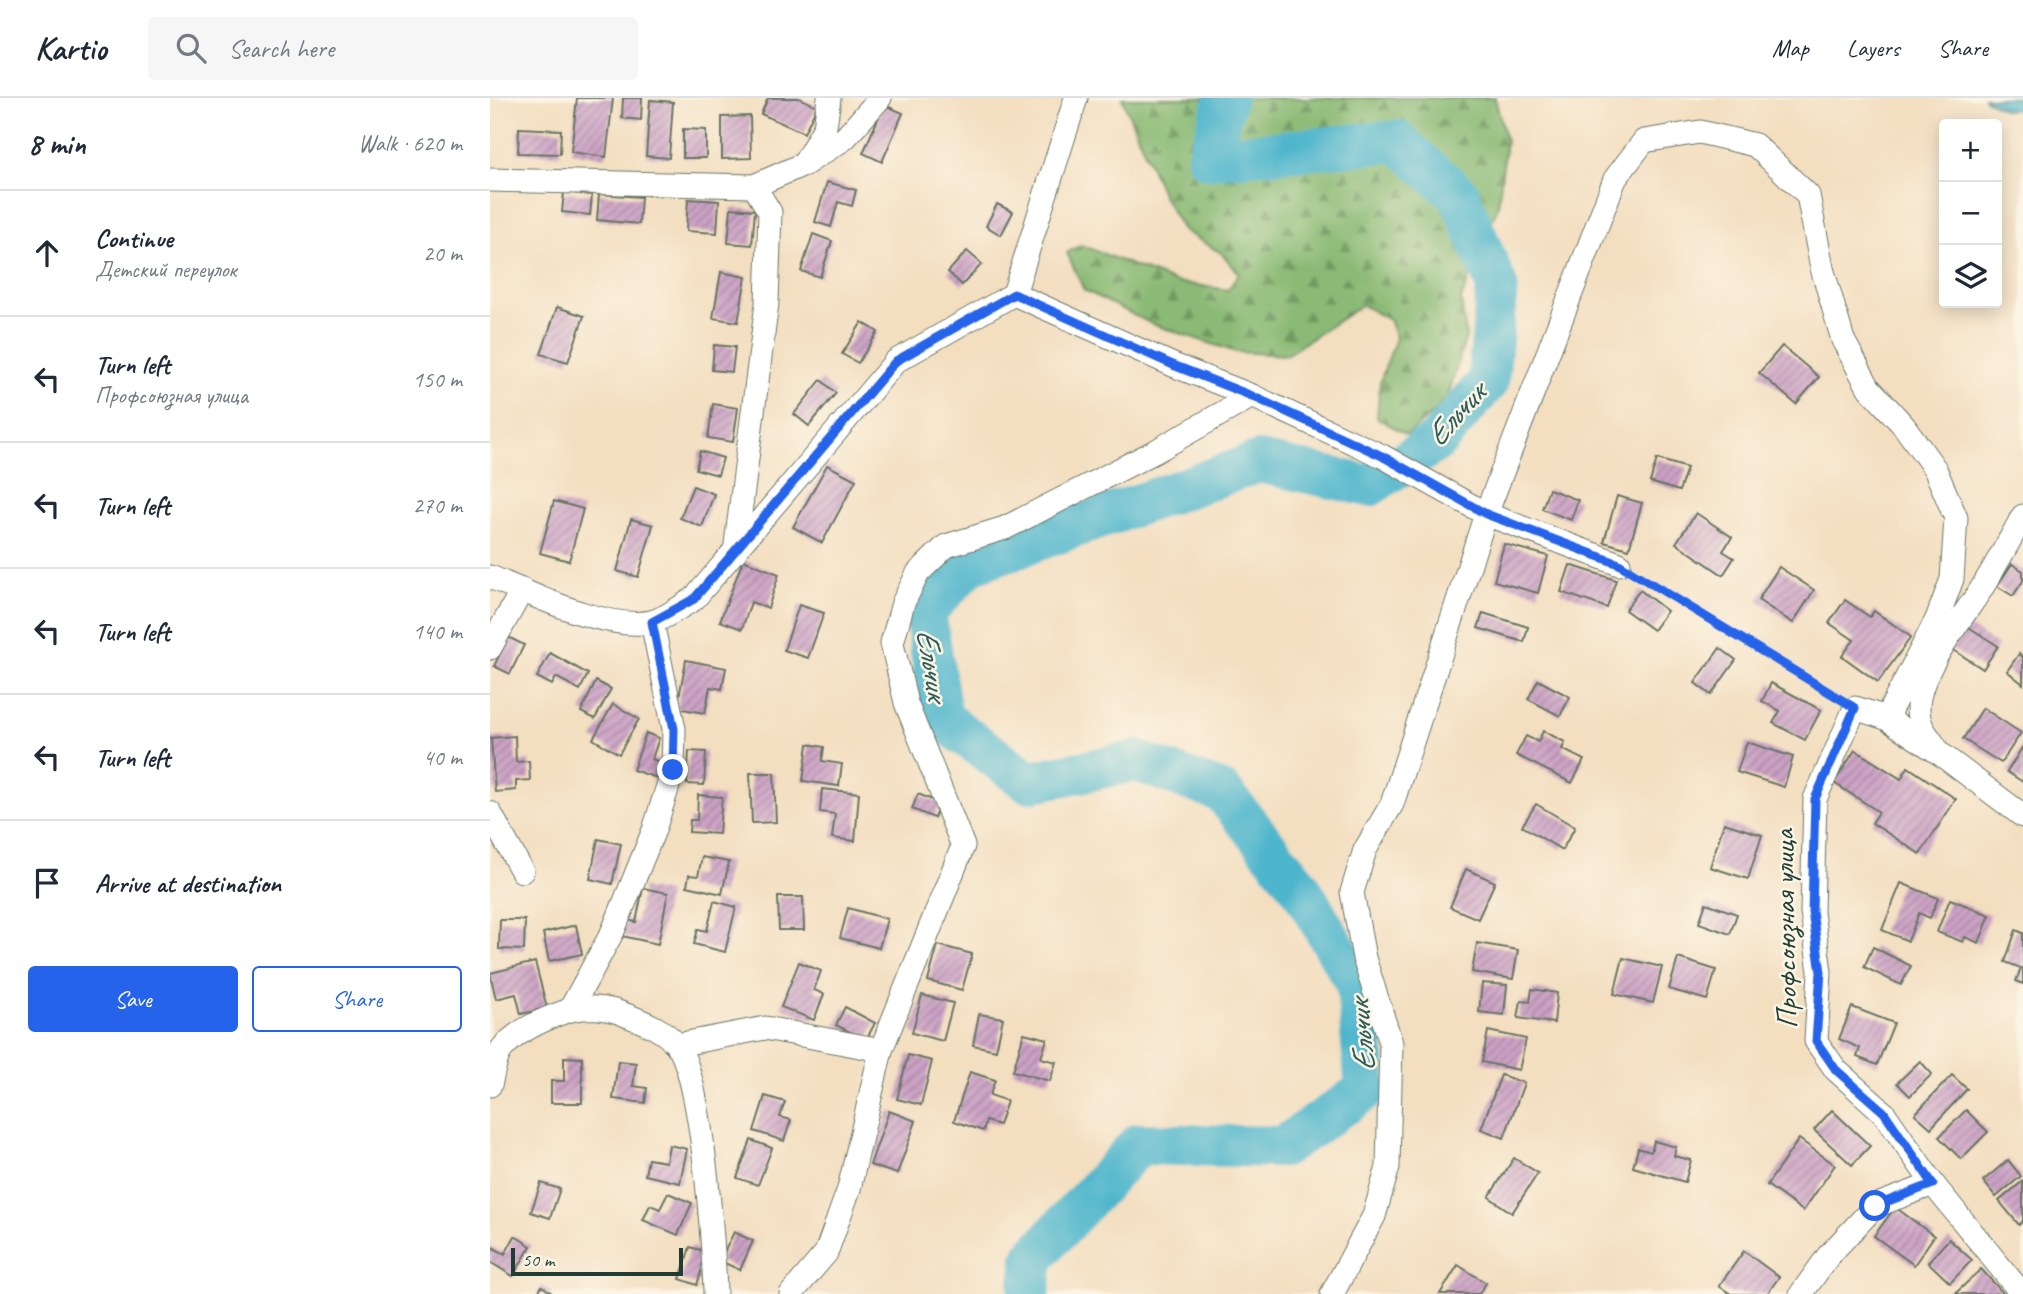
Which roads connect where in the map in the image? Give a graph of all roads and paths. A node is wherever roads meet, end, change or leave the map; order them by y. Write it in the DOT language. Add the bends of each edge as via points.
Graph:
graph roads {
  1 [pos="830,98"];
  2 [pos="880,98"];
  3 [pos="1076,98"];
  4 [pos="804,164"];
  5 [pos="490,180"];
  6 [pos="754,186"];
  7 [pos="1014,294"];
  8 [pos="1252,396"];
  9 [pos="1486,514"];
  10 [pos="2023,516"];
  11 [pos="735,552"];
  12 [pos="1619,564"];
  13 [pos="490,577"];
  14 [pos="522,590"];
  15 [pos="652,622"];
  16 [pos="490,648"];
  17 [pos="1855,708"];
  18 [pos="1886,718"];
  19 [pos="1942,755"];
  20 [pos="490,813"];
  21 [pos="2023,816"];
  22 [pos="522,871"];
  23 [pos="570,1010"];
  24 [pos="677,1045"];
  25 [pos="881,1050"];
  26 [pos="490,1085"];
  27 [pos="1933,1184"];
  28 [pos="715,1294"];
  29 [pos="791,1294"];
  30 [pos="1332,1294"];
  31 [pos="1801,1294"];
  32 [pos="2022,1294"];
  1 -- 4 [label="street" via="825,127"];
  2 -- 4 [label="street" via="845,138"];
  3 -- 7 [label="street"];
  4 -- 6 [label="street"];
  5 -- 6 [label="street"];
  6 -- 11 [label="street" via="770,212 767,303"];
  7 -- 8 [label="street"];
  7 -- 11 [label="street" via="896,361"];
  8 -- 9 [label="street" via="1382,456"];
  8 -- 25 [label="street" via="1005,528 946,546 918,573 903,603 892,643 906,703 963,846"];
  9 -- 12 [label="street"];
  9 -- 18 [label="street" via="1615,179 1644,141 1700,132 1755,145 1808,195 1822,268 1843,340 1870,388 1935,469 1956,518 1952,579"];
  9 -- 30 [label="street" via="1392,804 1365,850 1352,892 1364,958 1391,1042 1388,1167 1374,1216"];
  10 -- 19 [label="street" via="1927,674 1918,706 1920,727"];
  11 -- 15 [label="street" via="694,599"];
  12 -- 17 [label="path"];
  13 -- 14 [label="street"];
  14 -- 15 [label="street" via="616,623"];
  14 -- 16 [label="street"];
  15 -- 23 [label="street" via="674,729 673,770 613,932"];
  17 -- 18 [label="street"];
  17 -- 27 [label="street, Профсоюзная улица" via="1815,799 1812,912 1821,972 1816,1041 1836,1070 1884,1112"];
  18 -- 19 [label="street"];
  19 -- 21 [label="street"];
  20 -- 22 [label="street"];
  23 -- 24 [label="street" via="609,1008 652,1025"];
  23 -- 26 [label="street" via="520,1032 500,1052"];
  24 -- 25 [label="street" via="765,1028"];
  24 -- 28 [label="street" via="689,1069 700,1136"];
  25 -- 29 [label="street" via="849,1189 826,1253"];
  27 -- 31 [label="street" via="1875,1206 1829,1255"];
  27 -- 32 [label="street, Профсоюзная улица"];
}
